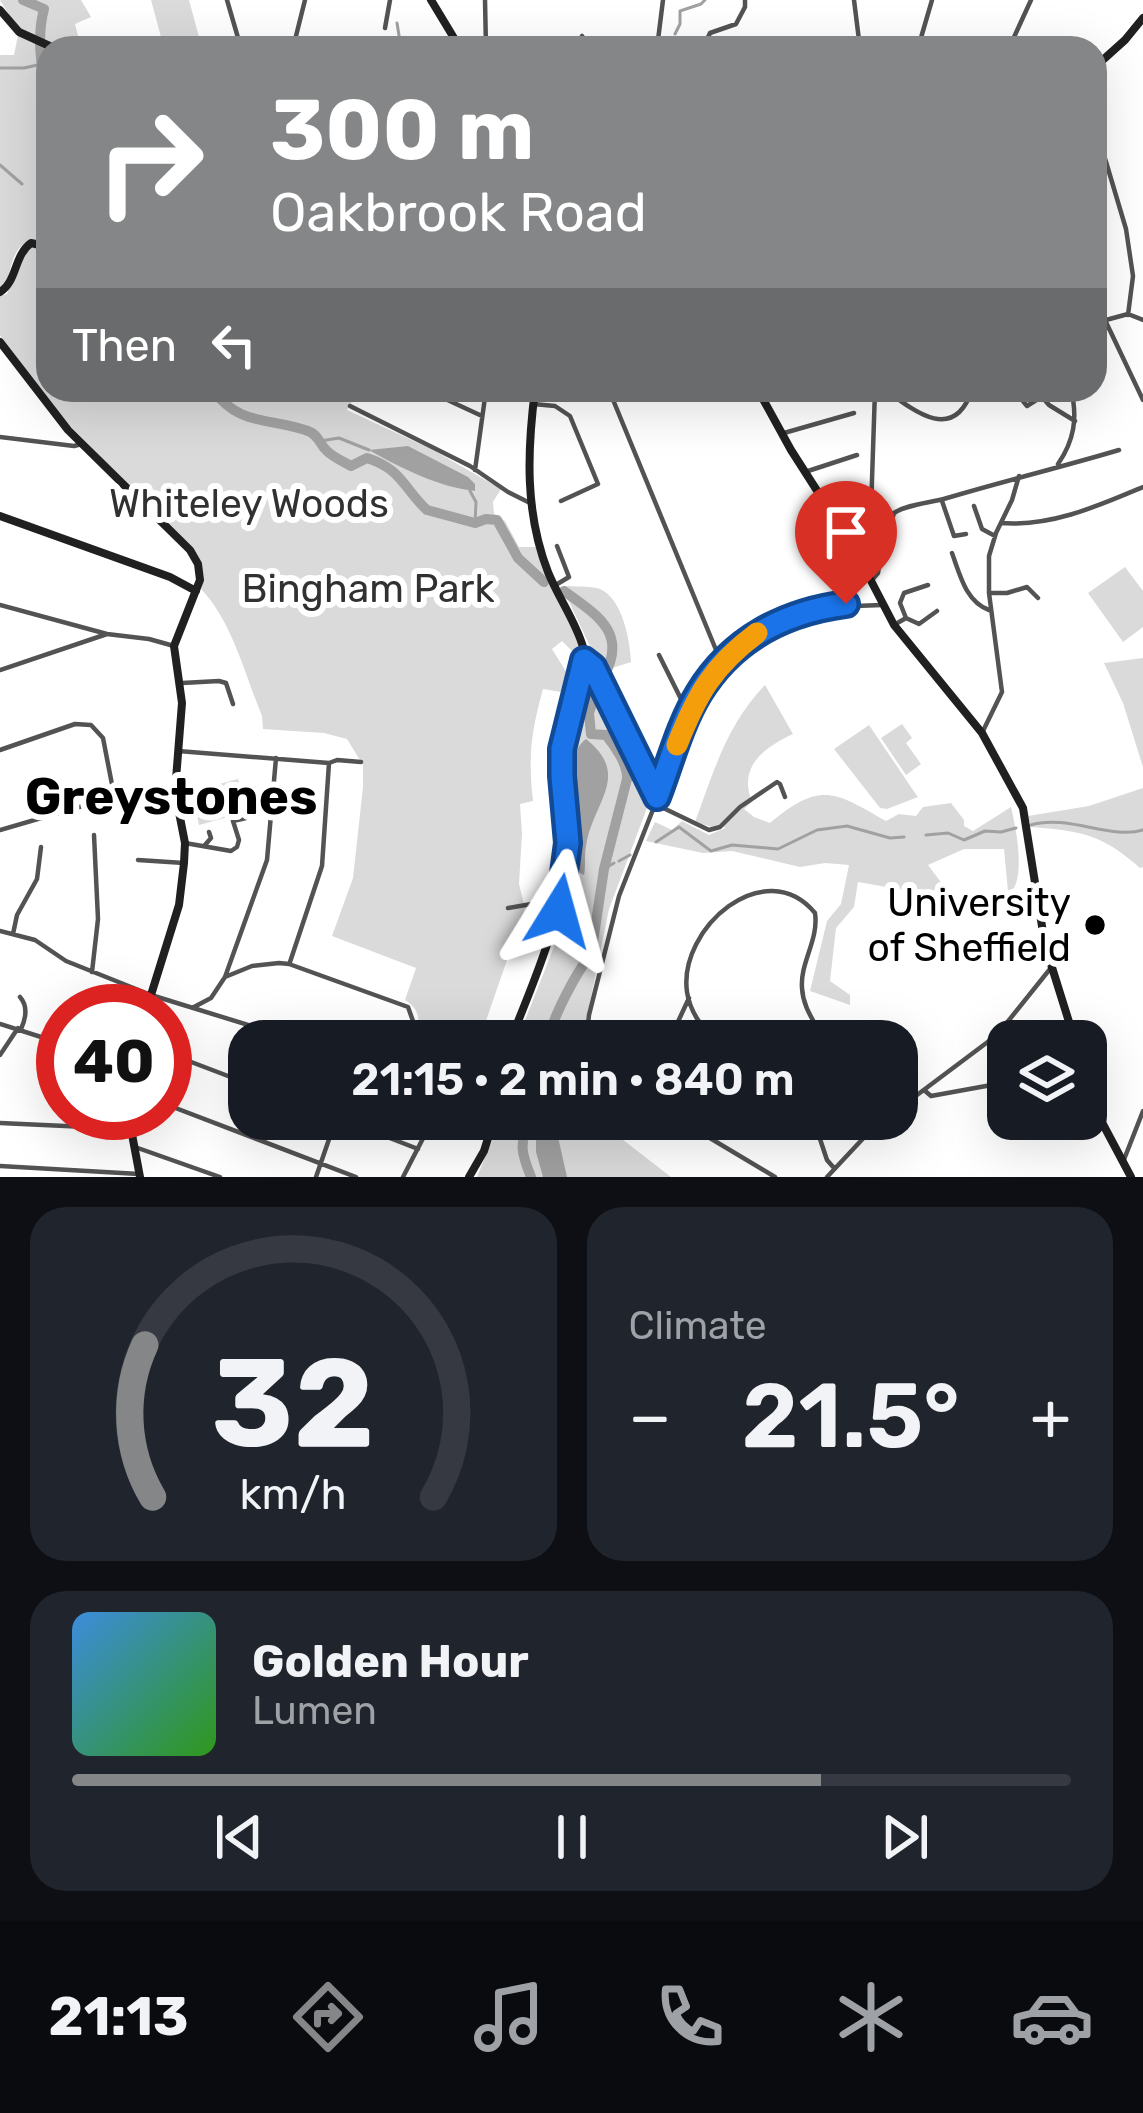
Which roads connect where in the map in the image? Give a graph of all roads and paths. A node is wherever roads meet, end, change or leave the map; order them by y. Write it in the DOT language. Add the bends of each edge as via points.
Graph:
graph roads {
  1 [pos="227,0"];
  2 [pos="304,0"];
  3 [pos="390,0"];
  4 [pos="431,0"];
  5 [pos="485,0"];
  6 [pos="663,0"];
  7 [pos="746,0"];
  8 [pos="854,0"];
  9 [pos="932,0"];
  10 [pos="1030,0"];
  11 [pos="0,10"];
  12 [pos="1143,18"];
  13 [pos="385,28"];
  14 [pos="238,36"];
  15 [pos="296,36"];
  16 [pos="453,36"];
  17 [pos="486,36"];
  18 [pos="659,36"];
  19 [pos="709,36"];
  20 [pos="858,36"];
  21 [pos="922,36"];
  22 [pos="1014,36"];
  23 [pos="36,40"];
  24 [pos="1107,57"];
  25 [pos="1107,165"];
  26 [pos="36,244"];
  27 [pos="0,292"];
  28 [pos="1128,314"];
  29 [pos="1107,319"];
  30 [pos="1143,320"];
  31 [pos="1107,324"];
  32 [pos="0,342"];
  33 [pos="36,387"];
  34 [pos="1143,400"];
  35 [pos="48,402"];
  36 [pos="456,402"];
  37 [pos="484,402"];
  38 [pos="614,402"];
  39 [pos="765,402"];
  40 [pos="875,402"];
  41 [pos="902,402"];
  42 [pos="966,402"];
  43 [pos="1047,402"];
  44 [pos="1073,402"];
  45 [pos="533,404"];
  46 [pos="350,406"];
  47 [pos="483,413"];
  48 [pos="854,413"];
  49 [pos="1075,421"];
  50 [pos="782,434"];
  51 [pos="0,436"];
  52 [pos="82,444"];
  53 [pos="1119,450"];
  54 [pos="857,455"];
  55 [pos="1055,467"];
  56 [pos="475,470"];
  57 [pos="805,472"];
  58 [pos="1019,476"];
  59 [pos="1143,487"];
  60 [pos="941,500"];
  61 [pos="561,501"];
  62 [pos="530,503"];
  63 [pos="974,506"];
  64 [pos="0,516"];
  65 [pos="1001,523"];
  66 [pos="966,534"];
  67 [pos="994,536"];
  68 [pos="557,546"];
  69 [pos="952,553"];
  70 [pos="881,555"];
  71 [pos="862,563"];
  72 [pos="1024,578"];
  73 [pos="872,581"];
  74 [pos="554,586"];
  75 [pos="928,586"];
  76 [pos="1027,587"];
  77 [pos="196,591"];
  78 [pos="989,593"];
  79 [pos="1038,598"];
  80 [pos="0,605"];
  81 [pos="882,605"];
  82 [pos="991,610"];
  83 [pos="937,611"];
  84 [pos="906,618"];
  85 [pos="895,625"];
  86 [pos="107,634"];
  87 [pos="174,646"];
  88 [pos="659,655"];
  89 [pos="584,660"];
  90 [pos="722,664"];
  91 [pos="0,670"];
  92 [pos="180,683"];
  93 [pos="233,704"];
  94 [pos="689,715"];
  95 [pos="982,734"];
  96 [pos="0,750"];
  97 [pos="178,751"];
  98 [pos="276,758"];
  99 [pos="361,762"];
  100 [pos="329,764"];
  101 [pos="175,793"];
  102 [pos="785,797"];
  103 [pos="115,800"];
  104 [pos="656,801"];
  105 [pos="246,818"];
  106 [pos="0,830"];
  107 [pos="209,832"];
  108 [pos="94,836"];
  109 [pos="185,843"];
  110 [pos="206,845"];
  111 [pos="41,848"];
  112 [pos="138,860"];
  113 [pos="184,863"];
  114 [pos="561,899"];
  115 [pos="508,908"];
  116 [pos="0,932"];
  117 [pos="13,934"];
  118 [pos="289,964"];
  119 [pos="1052,968"];
  120 [pos="92,972"];
  121 [pos="225,977"];
  122 [pos="123,984"];
  123 [pos="154,984"];
  124 [pos="20,997"];
  125 [pos="689,998"];
  126 [pos="194,1007"];
  127 [pos="235,1020"];
  128 [pos="412,1020"];
  129 [pos="519,1020"];
  130 [pos="588,1020"];
  131 [pos="679,1020"];
  132 [pos="698,1020"];
  133 [pos="812,1020"];
  134 [pos="1011,1020"];
  135 [pos="1068,1020"];
  136 [pos="0,1024"];
  137 [pos="20,1028"];
  138 [pos="36,1036"];
  139 [pos="987,1043"];
  140 [pos="0,1055"];
  141 [pos="192,1062"];
  142 [pos="228,1076"];
  143 [pos="987,1086"];
  144 [pos="924,1090"];
  145 [pos="918,1095"];
  146 [pos="1143,1111"];
  147 [pos="192,1114"];
  148 [pos="0,1123"];
  149 [pos="36,1125"];
  150 [pos="1107,1133"];
  151 [pos="132,1140"];
  152 [pos="330,1140"];
  153 [pos="394,1140"];
  154 [pos="422,1140"];
  155 [pos="487,1140"];
  156 [pos="713,1140"];
  157 [pos="821,1140"];
  158 [pos="864,1140"];
  159 [pos="134,1147"];
  160 [pos="418,1149"];
  161 [pos="1123,1162"];
  162 [pos="321,1163"];
  163 [pos="0,1166"];
  164 [pos="834,1168"];
  165 [pos="139,1175"];
  166 [pos="220,1177"];
  167 [pos="316,1177"];
  168 [pos="356,1177"];
  169 [pos="403,1177"];
  170 [pos="469,1177"];
  171 [pos="775,1177"];
  172 [pos="827,1177"];
  173 [pos="1131,1177"];
  1 -- 14 [label="street"];
  2 -- 15 [label="street"];
  3 -- 13 [label="street"];
  4 -- 16 [label="street"];
  5 -- 17 [label="street"];
  6 -- 18 [label="street"];
  7 -- 19 [label="street" via="736,24"];
  8 -- 20 [label="street"];
  9 -- 21 [label="street"];
  10 -- 22 [label="street"];
  11 -- 23 [label="street"];
  12 -- 24 [label="street"];
  25 -- 28 [label="street" via="1133,276"];
  26 -- 27 [label="street" via="21,252"];
  28 -- 29 [label="street"];
  28 -- 30 [label="street"];
  31 -- 34 [label="street"];
  32 -- 33 [label="street"];
  35 -- 52 [label="street"];
  36 -- 47 [label="street"];
  37 -- 47 [label="street"];
  38 -- 90 [label="street"];
  39 -- 50 [label="street"];
  40 -- 70 [label="street" via="870,540"];
  41 -- 42 [label="street" via="944,419"];
  43 -- 49 [label="street"];
  44 -- 49 [label="street"];
  45 -- 61 [label="street" via="570,416 598,484"];
  45 -- 62 [label="street"];
  46 -- 56 [label="street"];
  47 -- 56 [label="street"];
  48 -- 50 [label="street"];
  49 -- 55 [label="street"];
  50 -- 57 [label="street"];
  51 -- 52 [label="street"];
  52 -- 77 [label="street" via="190,550"];
  53 -- 55 [label="street"];
  54 -- 57 [label="street"];
  55 -- 58 [label="street"];
  56 -- 62 [label="street"];
  57 -- 71 [label="street"];
  58 -- 60 [label="street"];
  58 -- 65 [label="street"];
  59 -- 65 [label="street" via="1059,518"];
  60 -- 66 [label="street" via="954,536"];
  60 -- 70 [label="street" via="896,510"];
  62 -- 74 [label="street"];
  63 -- 67 [label="street" via="982,529"];
  64 -- 77 [label="street"];
  65 -- 67 [label="street"];
  67 -- 78 [label="street"];
  68 -- 74 [label="street" via="569,577"];
  69 -- 82 [label="street" via="967,592"];
  70 -- 71 [label="street"];
  70 -- 73 [label="street"];
  71 -- 73 [label="street"];
  72 -- 76 [label="street"];
  73 -- 81 [label="street"];
  74 -- 89 [label="street"];
  75 -- 84 [label="street" via="904,593"];
  76 -- 78 [label="street"];
  76 -- 79 [label="street"];
  77 -- 87 [label="street"];
  78 -- 82 [label="street"];
  80 -- 86 [label="street"];
  81 -- 85 [label="street"];
  81 -- 90 [label="street" via="791,616"];
  82 -- 95 [label="street" via="1002,692"];
  83 -- 84 [label="street" via="920,624"];
  84 -- 85 [label="street"];
  85 -- 95 [label="street"];
  86 -- 87 [label="street"];
  86 -- 91 [label="street"];
  87 -- 92 [label="street"];
  88 -- 94 [label="street"];
  89 -- 104 [label="street"];
  89 -- 114 [label="street" via="562,749 568,843"];
  90 -- 94 [label="street"];
  92 -- 93 [label="street" via="226,683"];
  92 -- 97 [label="street"];
  94 -- 104 [label="street"];
  95 -- 119 [label="street" via="1023,808"];
  96 -- 103 [label="street" via="91,725 103,738"];
  97 -- 98 [label="street"];
  97 -- 101 [label="street"];
  98 -- 100 [label="street"];
  98 -- 121 [label="street" via="267,860"];
  99 -- 100 [label="street"];
  100 -- 118 [label="street" via="322,866"];
  101 -- 103 [label="street"];
  101 -- 109 [label="street"];
  102 -- 104 [label="street" via="777,782 709,830"];
  103 -- 106 [label="street"];
  104 -- 130 [label="street" via="619,896"];
  105 -- 110 [label="street" via="233,821 237,847"];
  107 -- 110 [label="street"];
  108 -- 120 [label="street"];
  109 -- 110 [label="street"];
  109 -- 113 [label="street"];
  111 -- 117 [label="street"];
  112 -- 113 [label="street"];
  113 -- 123 [label="street"];
  114 -- 115 [label="street"];
  114 -- 129 [label="street"];
  116 -- 117 [label="street"];
  117 -- 120 [label="street"];
  118 -- 121 [label="street"];
  118 -- 128 [label="street" via="408,1007"];
  119 -- 134 [label="street"];
  119 -- 135 [label="street"];
  120 -- 122 [label="street"];
  121 -- 126 [label="street"];
  124 -- 137 [label="street"];
  125 -- 131 [label="street"];
  125 -- 132 [label="street"];
  125 -- 133 [label="street" via="690,965 710,920 742,897 789,895 817,920 802,979"];
  126 -- 127 [label="street"];
  136 -- 137 [label="street"];
  137 -- 138 [label="street"];
  137 -- 140 [label="street"];
  139 -- 144 [label="street"];
  141 -- 142 [label="street"];
  143 -- 144 [label="street" via="932,1096"];
  144 -- 145 [label="street"];
  146 -- 161 [label="street"];
  147 -- 162 [label="street"];
  148 -- 149 [label="street"];
  150 -- 161 [label="street"];
  151 -- 159 [label="street"];
  152 -- 162 [label="street"];
  153 -- 160 [label="street"];
  154 -- 160 [label="street"];
  155 -- 170 [label="street"];
  156 -- 171 [label="street"];
  157 -- 164 [label="street"];
  158 -- 164 [label="street"];
  159 -- 165 [label="street"];
  159 -- 166 [label="street"];
  160 -- 169 [label="street"];
  161 -- 173 [label="street"];
  162 -- 167 [label="street"];
  162 -- 168 [label="street"];
  163 -- 165 [label="street"];
  164 -- 172 [label="street"];
}
